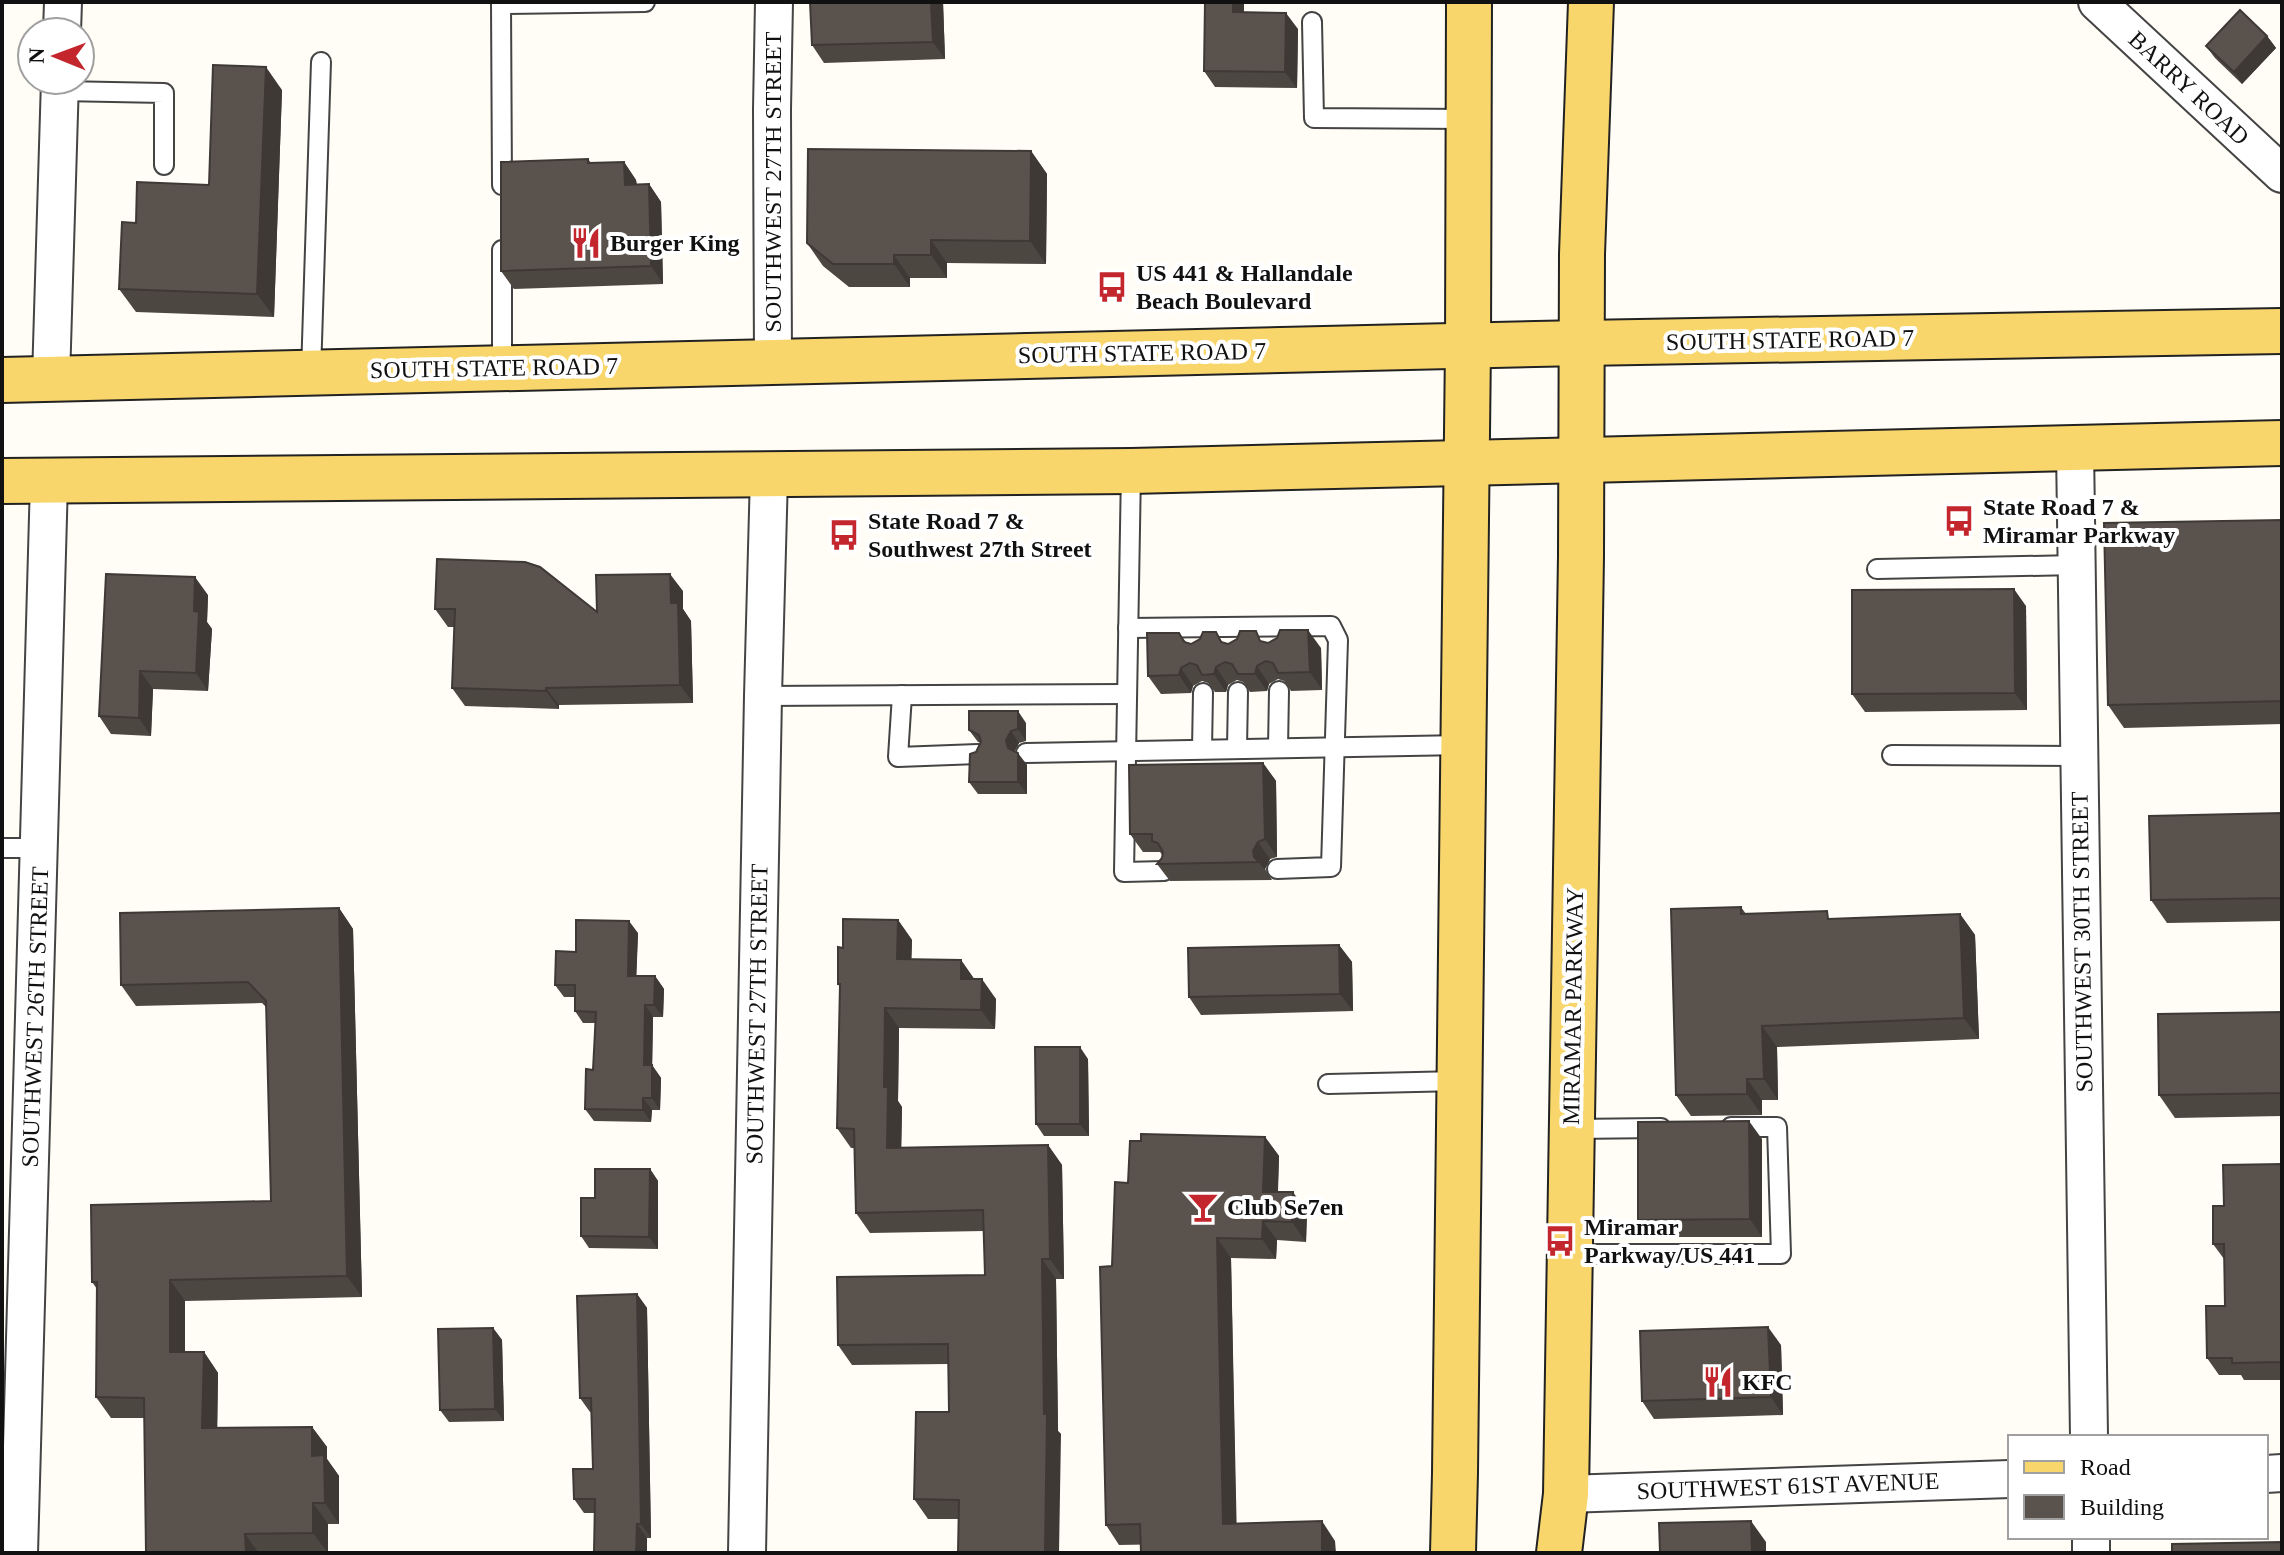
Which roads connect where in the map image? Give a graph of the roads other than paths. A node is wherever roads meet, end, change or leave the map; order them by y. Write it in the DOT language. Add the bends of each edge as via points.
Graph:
graph roads {
  1 [pos="645,2"];
  2 [pos="774,2"];
  3 [pos="1469,2"];
  4 [pos="1591,2"];
  5 [pos="2097,2"];
  6 [pos="591,3"];
  7 [pos="1312,22"];
  8 [pos="321,62"];
  9 [pos="96,88"];
  10 [pos="60,96"];
  11 [pos="1469,119"];
  12 [pos="164,165"];
  13 [pos="2282,174"];
  14 [pos="2282,331"];
  15 [pos="1582,343"];
  16 [pos="1468,346"];
  17 [pos="773,362"];
  18 [pos="502,368"];
  19 [pos="311,373"];
  20 [pos="51,379"];
  21 [pos="2,380"];
  22 [pos="2282,443"];
  23 [pos="2075,448"];
  24 [pos="1581,459"];
  25 [pos="1467,461"];
  26 [pos="1131,471"];
  27 [pos="769,475"];
  28 [pos="2,481"];
  29 [pos="49,481"];
  30 [pos="2076,565"];
  31 [pos="1877,569"];
  32 [pos="1240,626"];
  33 [pos="1281,626"];
  34 [pos="1204,627"];
  35 [pos="1128,628"];
  36 [pos="1280,649"];
  37 [pos="1203,650"];
  38 [pos="1240,650"];
  39 [pos="1279,691"];
  40 [pos="1238,692"];
  41 [pos="1203,693"];
  42 [pos="1127,694"];
  43 [pos="902,695"];
  44 [pos="763,696"];
  45 [pos="1464,745"];
  46 [pos="1335,747"];
  47 [pos="1237,748"];
  48 [pos="1278,748"];
  49 [pos="1202,749"];
  50 [pos="1128,750"];
  51 [pos="1026,753"];
  52 [pos="978,754"];
  53 [pos="1892,755"];
  54 [pos="2079,756"];
  55 [pos="2,848"];
  56 [pos="39,848"];
  57 [pos="1277,869"];
  58 [pos="1164,871"];
  59 [pos="1460,1081"];
  60 [pos="1328,1084"];
  61 [pos="1714,1127"];
  62 [pos="1682,1128"];
  63 [pos="1572,1129"];
  64 [pos="1570,1254"];
  65 [pos="2089,1435"];
  66 [pos="2008,1479"];
  67 [pos="1566,1494"];
  68 [pos="19,1553"];
  69 [pos="747,1553"];
  70 [pos="1453,1553"];
  71 [pos="1559,1553"];
  1 -- 6 [label="lane"];
  2 -- 17 [label="street, SOUTHWEST 27TH STREET"];
  3 -- 11 [label="main road"];
  4 -- 15 [label="main road, MIRAMAR PARKWAY"];
  5 -- 13 [label="street, BARRY ROAD"];
  6 -- 18 [label="lane" via="501,4"];
  7 -- 11 [label="lane" via="1314,118"];
  8 -- 19 [label="lane"];
  9 -- 12 [label="lane" via="164,93"];
  10 -- 20 [label="street"];
  11 -- 16 [label="main road"];
  14 -- 15 [label="main road, SOUTH STATE ROAD 7"];
  15 -- 16 [label="main road, SOUTH STATE ROAD 7"];
  15 -- 24 [label="main road, MIRAMAR PARKWAY"];
  16 -- 17 [label="main road, SOUTH STATE ROAD 7"];
  16 -- 25 [label="main road"];
  17 -- 18 [label="main road, SOUTH STATE ROAD 7"];
  18 -- 19 [label="main road, SOUTH STATE ROAD 7"];
  19 -- 20 [label="main road, SOUTH STATE ROAD 7"];
  20 -- 21 [label="main road, SOUTH STATE ROAD 7"];
  22 -- 23 [label="main road"];
  23 -- 24 [label="main road"];
  23 -- 30 [label="street, SOUTHWEST 30TH STREET"];
  24 -- 25 [label="main road"];
  24 -- 63 [label="main road, MIRAMAR PARKWAY"];
  25 -- 26 [label="main road"];
  25 -- 45 [label="main road"];
  26 -- 27 [label="main road"];
  26 -- 35 [label="lane"];
  27 -- 29 [label="main road"];
  27 -- 44 [label="street, SOUTHWEST 27TH STREET"];
  28 -- 29 [label="main road"];
  29 -- 56 [label="street, SOUTHWEST 26TH STREET"];
  30 -- 31 [label="lane"];
  30 -- 54 [label="street, SOUTHWEST 30TH STREET"];
  32 -- 33 [label="lane"];
  32 -- 34 [label="lane"];
  32 -- 38 [label="lane"];
  33 -- 36 [label="lane"];
  33 -- 46 [label="lane" via="1331,626 1338,640"];
  34 -- 35 [label="lane"];
  34 -- 37 [label="lane"];
  35 -- 42 [label="lane"];
  39 -- 48 [label="lane"];
  40 -- 47 [label="lane"];
  41 -- 49 [label="lane"];
  42 -- 43 [label="lane"];
  42 -- 50 [label="lane"];
  43 -- 44 [label="lane"];
  43 -- 52 [label="lane" via="898,757"];
  44 -- 69 [label="street, SOUTHWEST 27TH STREET"];
  45 -- 46 [label="lane"];
  45 -- 59 [label="main road"];
  46 -- 48 [label="lane"];
  46 -- 57 [label="lane" via="1331,867"];
  47 -- 48 [label="lane"];
  47 -- 49 [label="lane"];
  49 -- 50 [label="lane"];
  50 -- 51 [label="lane"];
  50 -- 58 [label="lane" via="1124,872"];
  53 -- 54 [label="lane"];
  54 -- 65 [label="street, SOUTHWEST 30TH STREET"];
  55 -- 56 [label="lane"];
  56 -- 68 [label="street, SOUTHWEST 26TH STREET"];
  59 -- 60 [label="lane"];
  59 -- 70 [label="main road"];
  61 -- 64 [label="lane" via="1777,1127 1781,1254"];
  62 -- 63 [label="lane"];
  63 -- 64 [label="main road, MIRAMAR PARKWAY"];
  64 -- 67 [label="main road, MIRAMAR PARKWAY"];
  66 -- 67 [label="street, SOUTHWEST 61ST AVENUE"];
  67 -- 71 [label="main road, MIRAMAR PARKWAY"];
}
